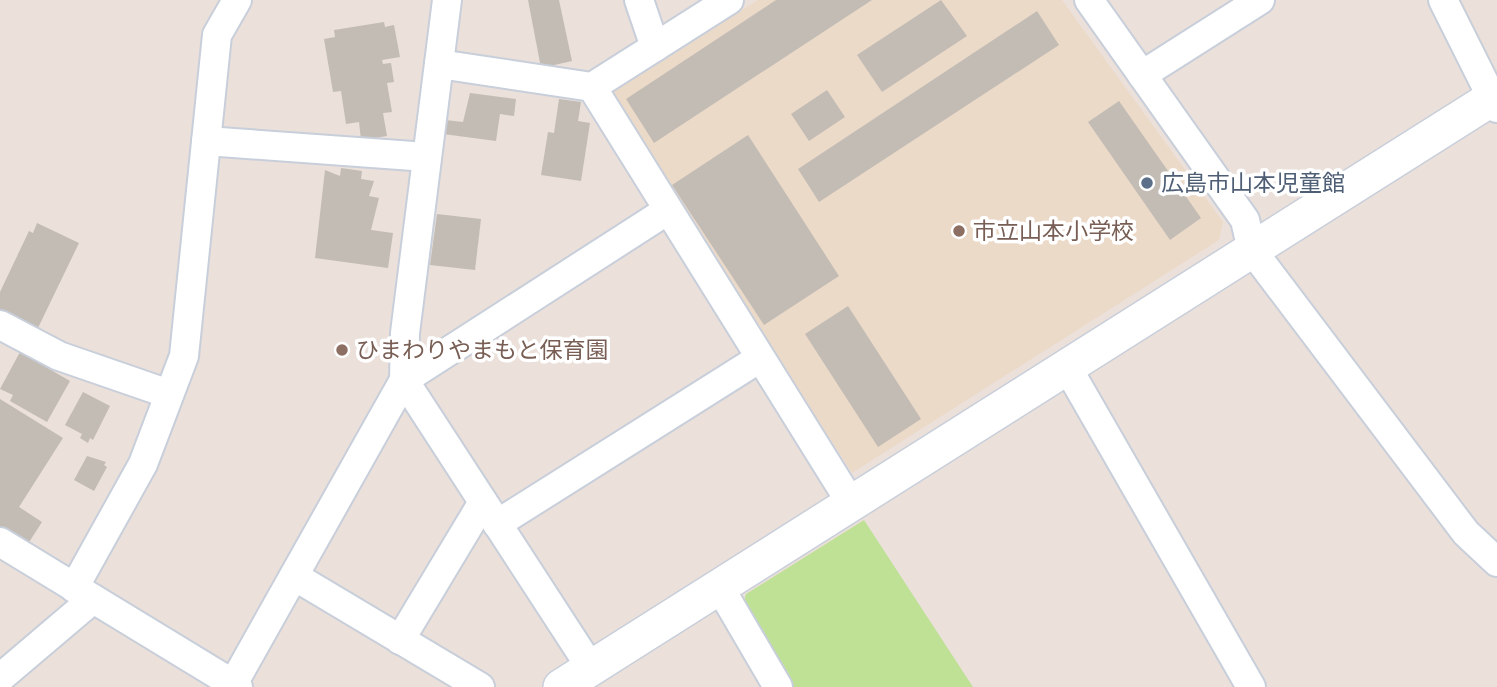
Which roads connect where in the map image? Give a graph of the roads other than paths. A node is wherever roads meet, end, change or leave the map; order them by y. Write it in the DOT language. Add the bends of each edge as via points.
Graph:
graph roads {
  1 [pos="237,0"];
  2 [pos="447,0"];
  3 [pos="639,0"];
  4 [pos="729,0"];
  5 [pos="1089,0"];
  6 [pos="1260,0"];
  7 [pos="1443,0"];
  8 [pos="655,47"];
  9 [pos="439,64"];
  10 [pos="1142,75"];
  11 [pos="592,88"];
  12 [pos="1495,100"];
  13 [pos="206,141"];
  14 [pos="427,157"];
  15 [pos="668,210"];
  16 [pos="1252,250"];
  17 [pos="0,325"];
  18 [pos="760,358"];
  19 [pos="1067,367"];
  20 [pos="404,380"];
  21 [pos="169,394"];
  22 [pos="851,503"];
  23 [pos="490,513"];
  24 [pos="0,542"];
  25 [pos="1492,548"];
  26 [pos="294,576"];
  27 [pos="720,588"];
  28 [pos="84,593"];
  29 [pos="400,639"];
  30 [pos="591,668"];
  31 [pos="0,678"];
  32 [pos="236,685"];
  33 [pos="480,687"];
  34 [pos="561,687"];
  35 [pos="778,687"];
  36 [pos="1251,687"];
  1 -- 13 [label="street" via="217,36"];
  2 -- 9 [label="street"];
  3 -- 8 [label="street"];
  4 -- 8 [label="street"];
  5 -- 10 [label="street"];
  6 -- 10 [label="street"];
  7 -- 12 [label="street"];
  8 -- 11 [label="street"];
  9 -- 11 [label="street"];
  9 -- 14 [label="street"];
  10 -- 16 [label="street" via="1245,220"];
  11 -- 15 [label="street"];
  12 -- 16 [label="street"];
  13 -- 14 [label="street"];
  13 -- 21 [label="street" via="184,356"];
  14 -- 20 [label="street" via="405,333"];
  15 -- 18 [label="street"];
  15 -- 20 [label="street"];
  16 -- 19 [label="street"];
  16 -- 25 [label="street" via="1466,533"];
  17 -- 21 [label="street" via="59,356"];
  18 -- 22 [label="street"];
  18 -- 23 [label="street"];
  19 -- 22 [label="street"];
  19 -- 36 [label="street"];
  20 -- 23 [label="street"];
  20 -- 26 [label="street"];
  21 -- 28 [label="street" via="143,464"];
  22 -- 27 [label="street"];
  23 -- 29 [label="street"];
  23 -- 30 [label="street"];
  24 -- 28 [label="street"];
  26 -- 29 [label="street"];
  26 -- 32 [label="street"];
  27 -- 30 [label="street"];
  27 -- 35 [label="street"];
  28 -- 31 [label="street"];
  28 -- 32 [label="street"];
  29 -- 33 [label="street"];
  30 -- 34 [label="street"];
}
